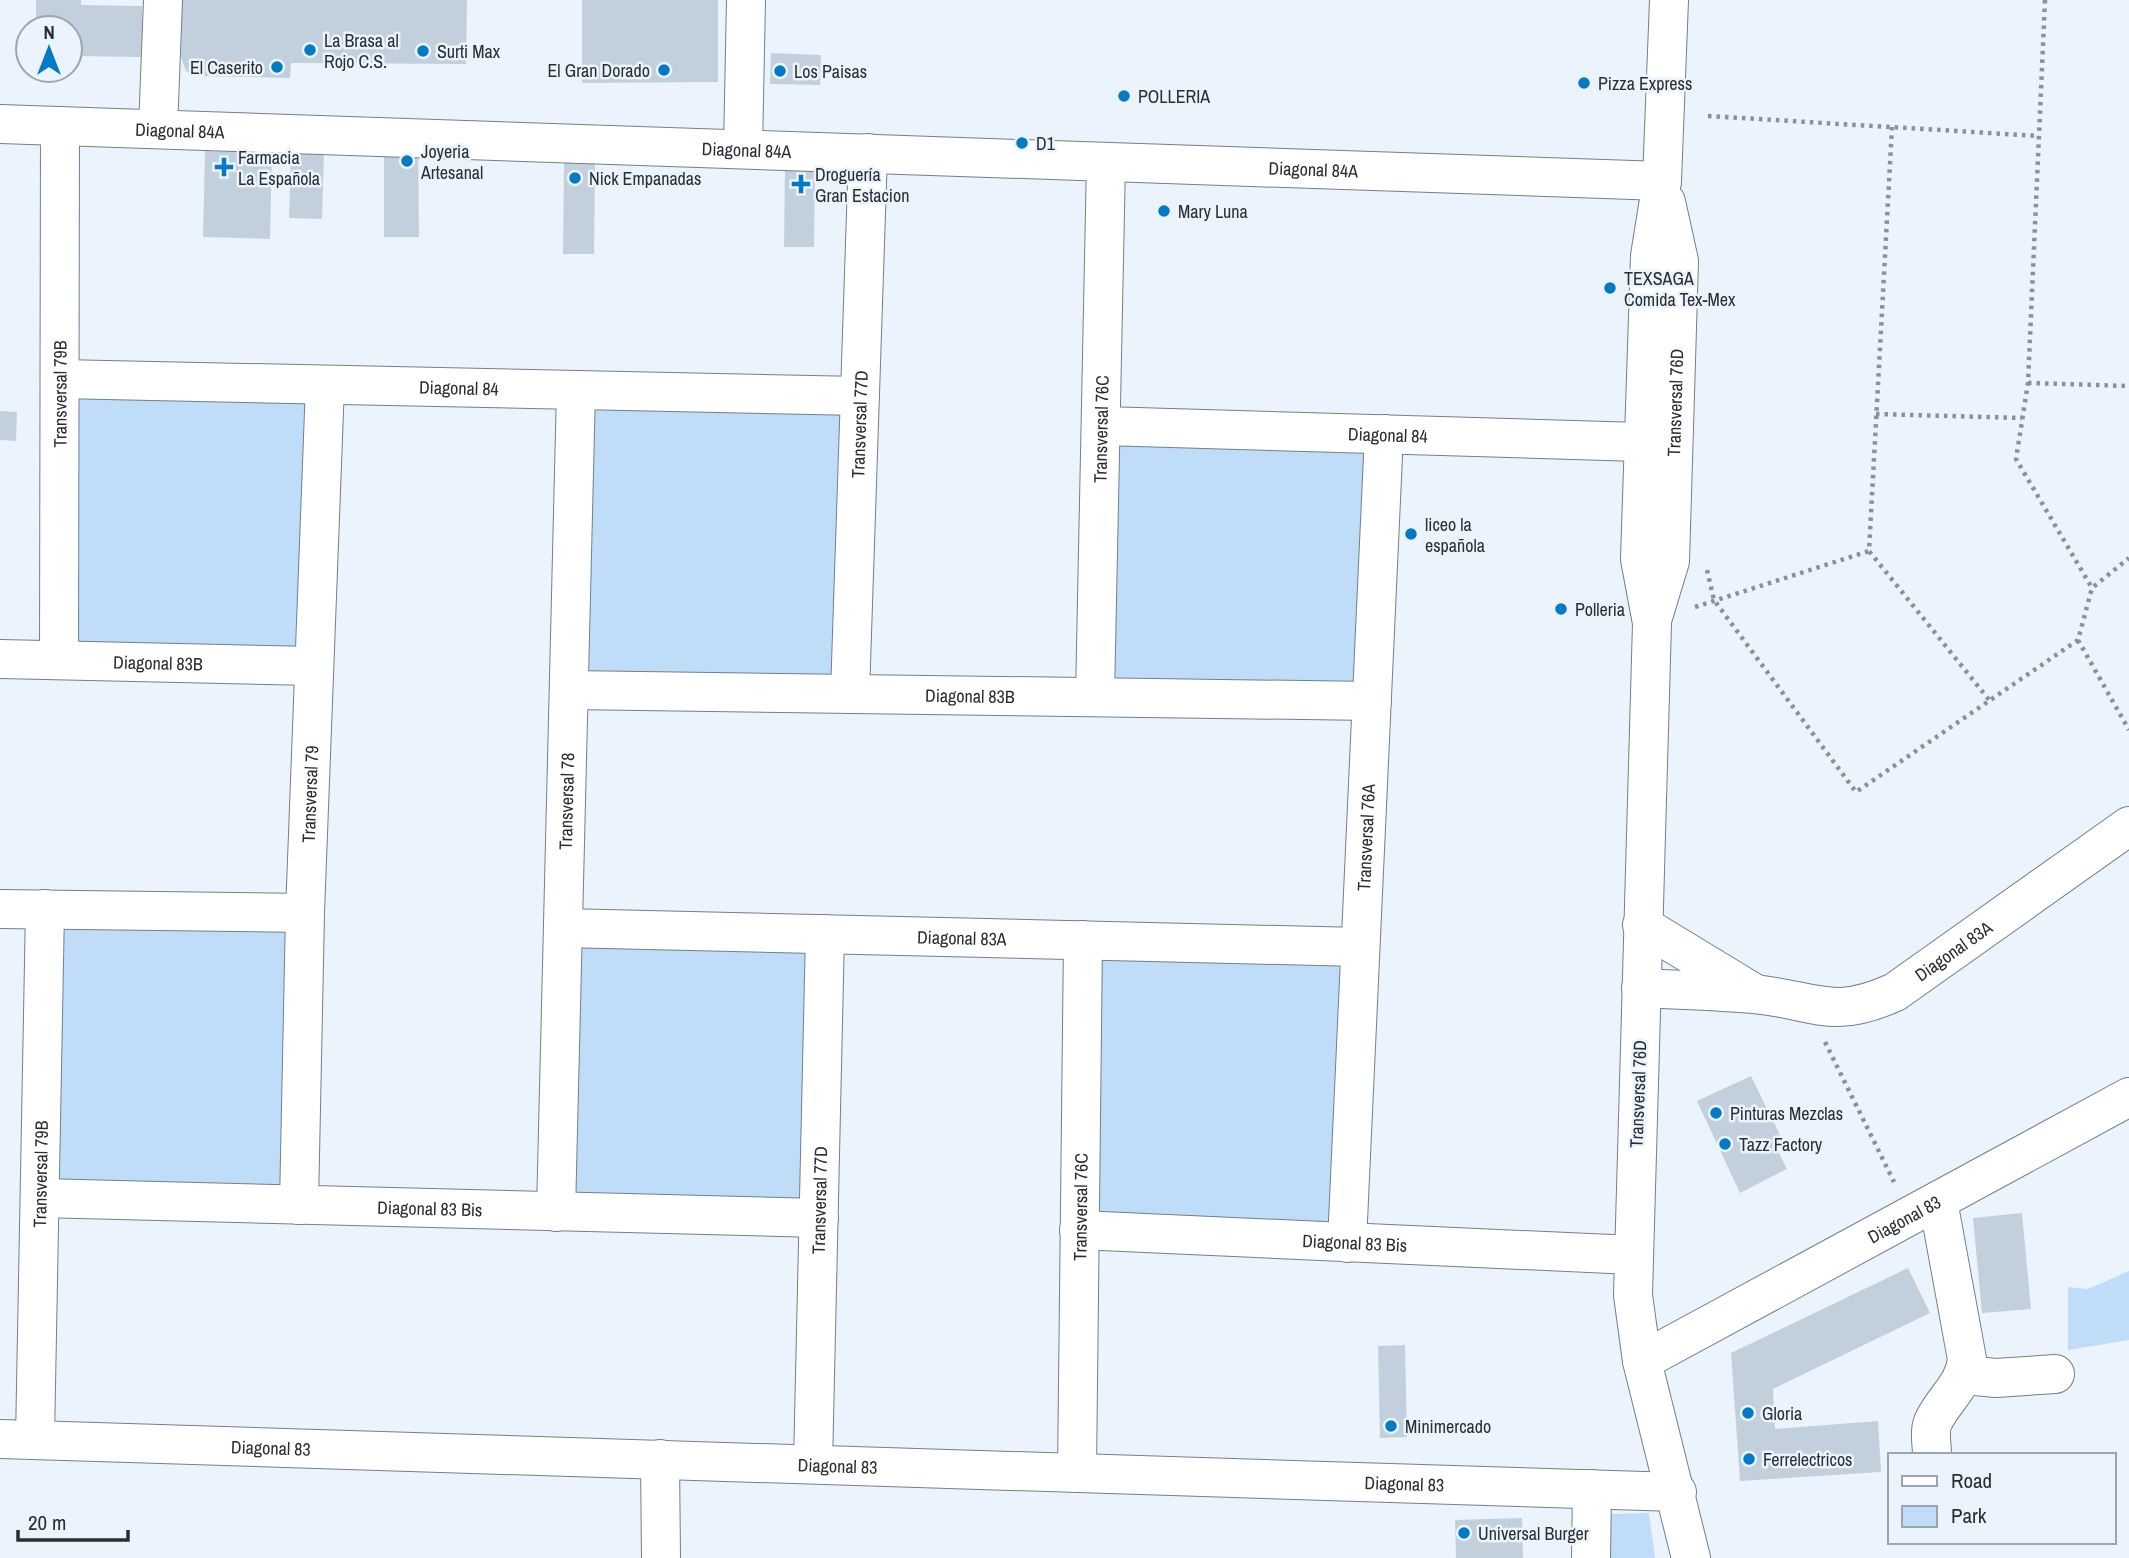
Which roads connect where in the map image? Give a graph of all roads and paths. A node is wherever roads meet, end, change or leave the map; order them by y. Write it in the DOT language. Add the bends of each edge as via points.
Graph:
graph roads {
  1 [pos="163,0"];
  2 [pos="746,0"];
  3 [pos="1669,0"];
  4 [pos="2045,0"];
  5 [pos="1708,116"];
  6 [pos="0,124"];
  7 [pos="60,126"];
  8 [pos="1892,127"];
  9 [pos="158,129"];
  10 [pos="2039,136"];
  11 [pos="743,149"];
  12 [pos="868,153"];
  13 [pos="1106,162"];
  14 [pos="1662,181"];
  15 [pos="60,379"];
  16 [pos="2028,383"];
  17 [pos="325,385"];
  18 [pos="2129,386"];
  19 [pos="576,390"];
  20 [pos="860,396"];
  21 [pos="1877,414"];
  22 [pos="2022,418"];
  23 [pos="1103,426"];
  24 [pos="1384,434"];
  25 [pos="1659,442"];
  26 [pos="1869,551"];
  27 [pos="2129,558"];
  28 [pos="1706,567"];
  29 [pos="2092,588"];
  30 [pos="1714,600"];
  31 [pos="1652,623"];
  32 [pos="2078,640"];
  33 [pos="0,659"];
  34 [pos="59,660"];
  35 [pos="314,666"];
  36 [pos="569,690"];
  37 [pos="850,694"];
  38 [pos="1096,697"];
  39 [pos="1372,701"];
  40 [pos="1990,701"];
  41 [pos="2129,730"];
  42 [pos="2129,826"];
  43 [pos="0,909"];
  44 [pos="44,909"];
  45 [pos="305,913"];
  46 [pos="1643,925"];
  47 [pos="563,928"];
  48 [pos="825,934"];
  49 [pos="1083,940"];
  50 [pos="1360,947"];
  51 [pos="1641,988"];
  52 [pos="1756,994"];
  53 [pos="1806,1004"];
  54 [pos="2129,1097"];
  55 [pos="40,1198"];
  56 [pos="299,1205"];
  57 [pos="1924,1209"];
  58 [pos="556,1212"];
  59 [pos="819,1218"];
  60 [pos="1079,1230"];
  61 [pos="1347,1242"];
  62 [pos="1633,1255"];
  63 [pos="1643,1361"];
  64 [pos="2055,1374"];
  65 [pos="1965,1375"];
  66 [pos="17,1439"];
  67 [pos="1931,1453"];
  68 [pos="660,1460"];
  69 [pos="813,1464"];
  70 [pos="1077,1473"];
  71 [pos="1592,1489"];
  72 [pos="1676,1492"];
  73 [pos="662,1558"];
  74 [pos="1591,1558"];
  75 [pos="1691,1558"];
  1 -- 9 [label="street"];
  2 -- 11 [label="street"];
  3 -- 14 [label="street, Transversal 76D"];
  4 -- 10 [label="path"];
  5 -- 8 [label="path"];
  6 -- 7 [label="street, Diagonal 84A"];
  7 -- 9 [label="street, Diagonal 84A"];
  7 -- 15 [label="street, Transversal 79B"];
  8 -- 10 [label="path"];
  8 -- 21 [label="path"];
  9 -- 11 [label="street, Diagonal 84A"];
  10 -- 16 [label="path"];
  11 -- 12 [label="street, Diagonal 84A"];
  12 -- 13 [label="street, Diagonal 84A"];
  12 -- 20 [label="street, Transversal 77D"];
  13 -- 14 [label="street, Diagonal 84A"];
  13 -- 23 [label="street, Transversal 76C"];
  14 -- 25 [label="street, Transversal 76D" via="1650,256"];
  15 -- 17 [label="street, Diagonal 84"];
  15 -- 34 [label="street, Transversal 79B"];
  16 -- 18 [label="path"];
  16 -- 22 [label="path"];
  17 -- 19 [label="street, Diagonal 84"];
  17 -- 35 [label="street, Transversal 79"];
  19 -- 20 [label="street, Diagonal 84"];
  19 -- 36 [label="street, Transversal 78"];
  20 -- 37 [label="street, Transversal 77D"];
  21 -- 22 [label="path"];
  21 -- 26 [label="path"];
  22 -- 29 [label="path" via="2016,459"];
  23 -- 24 [label="street, Diagonal 84"];
  23 -- 38 [label="street, Transversal 76C"];
  24 -- 25 [label="street, Diagonal 84"];
  24 -- 39 [label="street, Transversal 76A"];
  25 -- 31 [label="street, Transversal 76D" via="1670,561"];
  26 -- 30 [label="path"];
  26 -- 40 [label="path"];
  27 -- 29 [label="path"];
  28 -- 30 [label="path"];
  29 -- 32 [label="path"];
  30 -- 31 [label="path"];
  30 -- 40 [label="path" via="1856,792"];
  31 -- 46 [label="street, Transversal 76D"];
  32 -- 40 [label="path"];
  32 -- 41 [label="path"];
  33 -- 34 [label="street, Diagonal 83B"];
  34 -- 35 [label="street, Diagonal 83B"];
  35 -- 45 [label="street, Transversal 79"];
  36 -- 37 [label="street, Diagonal 83B"];
  36 -- 47 [label="street, Transversal 78"];
  37 -- 38 [label="street, Diagonal 83B"];
  38 -- 39 [label="street, Diagonal 83B"];
  39 -- 50 [label="street, Transversal 76A"];
  42 -- 53 [label="street, Diagonal 83A" via="1895,992 1870,1003 1837,1009"];
  43 -- 44 [label="street"];
  44 -- 45 [label="street"];
  44 -- 55 [label="street, Transversal 79B"];
  45 -- 56 [label="street, Transversal 79"];
  46 -- 51 [label="street, Transversal 76D"];
  46 -- 52 [label="street, Diagonal 83A"];
  47 -- 48 [label="street, Diagonal 83A"];
  47 -- 58 [label="street, Transversal 78"];
  48 -- 49 [label="street, Diagonal 83A"];
  48 -- 59 [label="street, Transversal 77D"];
  49 -- 50 [label="street, Diagonal 83A"];
  49 -- 60 [label="street, Transversal 76C"];
  50 -- 61 [label="street, Transversal 76A"];
  51 -- 52 [label="street, Diagonal 83A"];
  51 -- 62 [label="street, Transversal 76D"];
  52 -- 53 [label="street, Diagonal 83A"];
  53 -- 57 [label="path"];
  54 -- 57 [label="street, Diagonal 83"];
  55 -- 56 [label="street, Diagonal 83 Bis"];
  55 -- 66 [label="street, Transversal 79B"];
  56 -- 58 [label="street, Diagonal 83 Bis"];
  57 -- 63 [label="street, Diagonal 83"];
  57 -- 65 [label="street" via="1967,1359"];
  58 -- 59 [label="street, Diagonal 83 Bis"];
  59 -- 69 [label="street, Transversal 77D"];
  60 -- 61 [label="street, Diagonal 83 Bis"];
  60 -- 70 [label="street, Transversal 76C"];
  61 -- 62 [label="street, Diagonal 83 Bis"];
  62 -- 63 [label="street, Transversal 76D" via="1633,1295"];
  63 -- 72 [label="street, Transversal 76D"];
  64 -- 65 [label="street"];
  65 -- 67 [label="street" via="1932,1424"];
  66 -- 68 [label="street, Diagonal 83"];
  68 -- 69 [label="street, Diagonal 83"];
  68 -- 73 [label="street"];
  69 -- 70 [label="street, Diagonal 83"];
  70 -- 71 [label="street, Diagonal 83"];
  71 -- 72 [label="street, Diagonal 83"];
  71 -- 74 [label="street"];
  72 -- 75 [label="street, Transversal 76D"];
}
